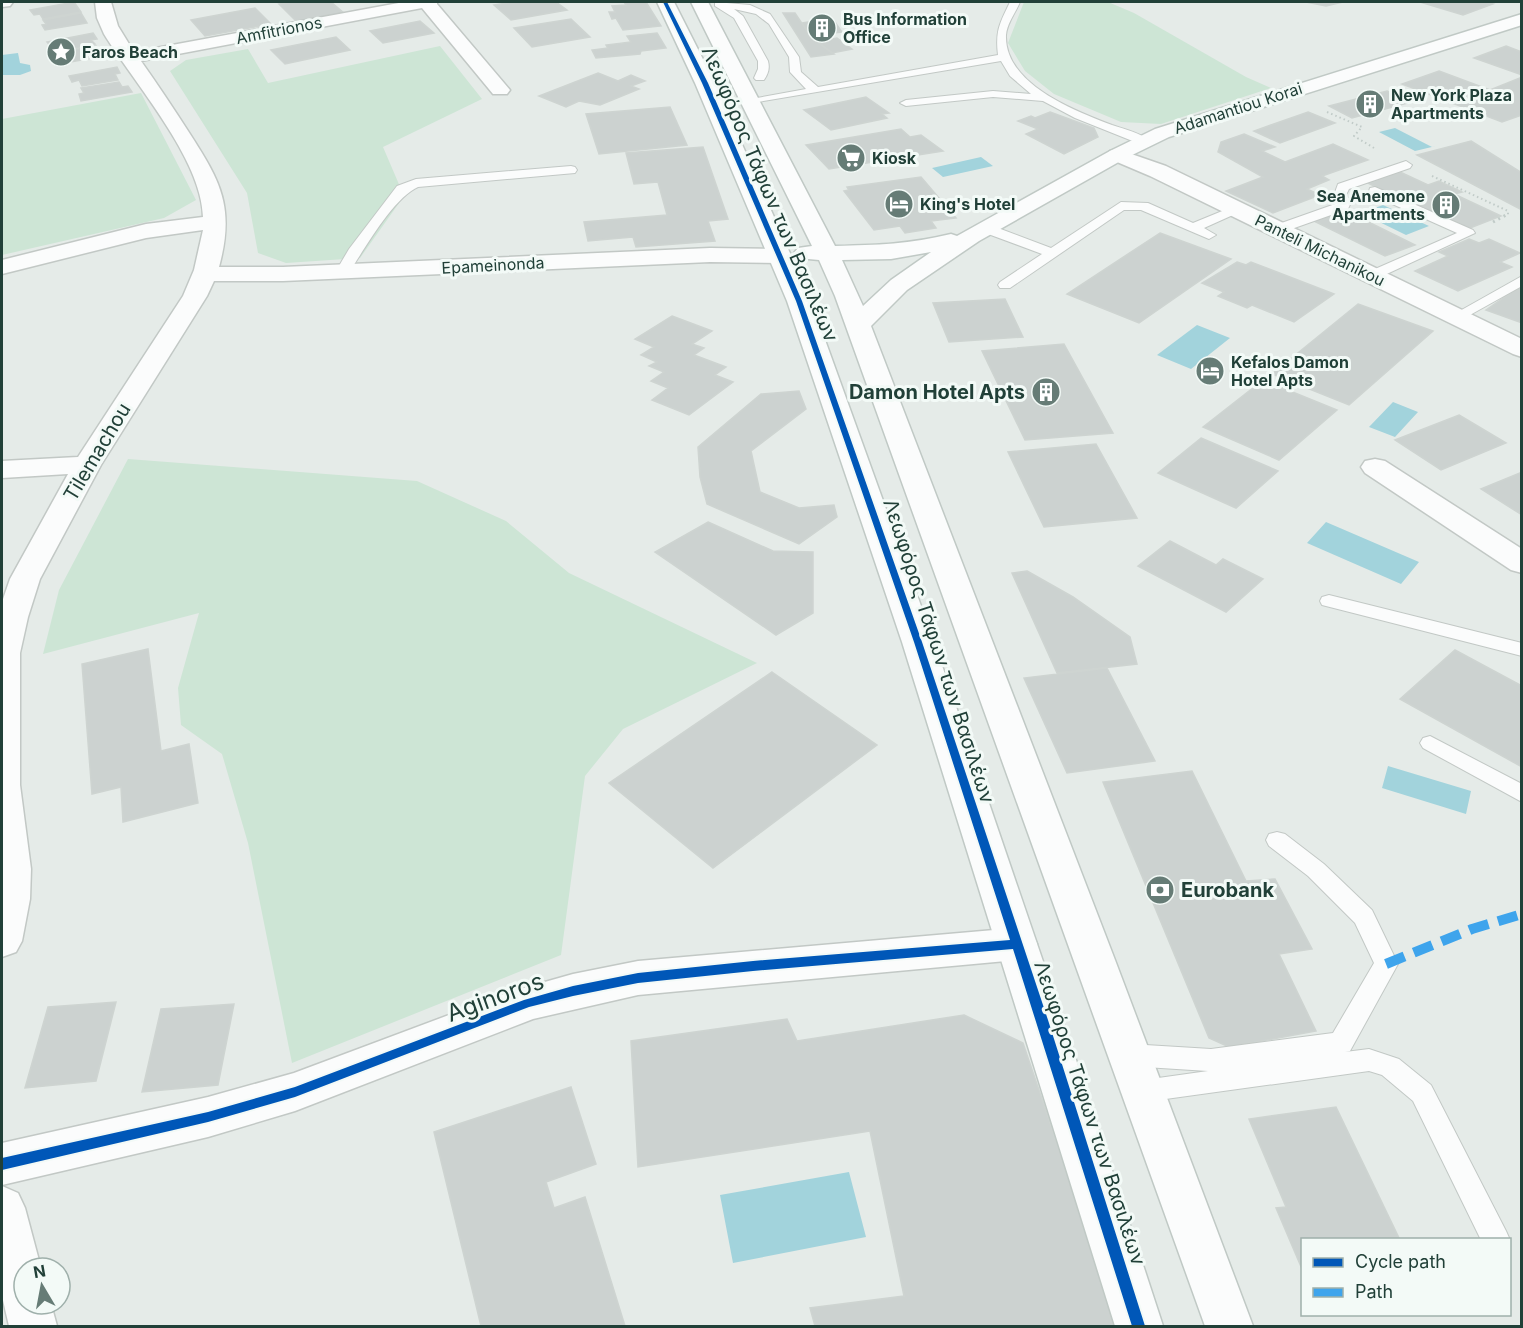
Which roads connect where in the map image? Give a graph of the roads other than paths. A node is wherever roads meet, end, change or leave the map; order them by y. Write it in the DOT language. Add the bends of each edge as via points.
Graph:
graph roads {
  1 [pos="103,2"];
  2 [pos="428,2"];
  3 [pos="665,2"];
  4 [pos="699,2"];
  5 [pos="706,2"];
  6 [pos="737,2"];
  7 [pos="1015,2"];
  8 [pos="719,4"];
  9 [pos="1521,19"];
  10 [pos="1003,57"];
  11 [pos="129,58"];
  12 [pos="777,76"];
  13 [pos="500,90"];
  14 [pos="815,90"];
  15 [pos="745,93"];
  16 [pos="1045,98"];
  17 [pos="906,103"];
  18 [pos="1144,141"];
  19 [pos="1117,154"];
  20 [pos="1406,165"];
  21 [pos="571,170"];
  22 [pos="1375,191"];
  23 [pos="1237,210"];
  24 [pos="213,222"];
  25 [pos="1194,227"];
  26 [pos="1278,229"];
  27 [pos="977,232"];
  28 [pos="1209,235"];
  29 [pos="1050,252"];
  30 [pos="780,256"];
  31 [pos="829,258"];
  32 [pos="939,259"];
  33 [pos="2,267"];
  34 [pos="343,271"];
  35 [pos="206,274"];
  36 [pos="1371,276"];
  37 [pos="1521,280"];
  38 [pos="1005,285"];
  39 [pos="1456,317"];
  40 [pos="858,325"];
  41 [pos="1521,349"];
  42 [pos="87,465"];
  43 [pos="1376,467"];
  44 [pos="2,469"];
  45 [pos="1521,563"];
  46 [pos="1329,601"];
  47 [pos="1521,650"];
  48 [pos="1430,743"];
  49 [pos="2,785"];
  50 [pos="1521,794"];
  51 [pos="1277,840"];
  52 [pos="2,942"];
  53 [pos="1017,944"];
  54 [pos="1129,1055"];
  55 [pos="1144,1091"];
  56 [pos="2,1164"];
  57 [pos="2,1208"];
  58 [pos="1495,1238"];
  59 [pos="15,1256"];
  60 [pos="1139,1326"];
  61 [pos="1229,1326"];
  1 -- 11 [label="main road, Tilemachou" via="106,20"];
  2 -- 11 [label="main road, Amfitrionos"];
  2 -- 13 [label="main road"];
  3 -- 30 [label="main road, Λεωφόρος Τάφων των Βασιλέων" via="705,83"];
  4 -- 15 [label="main road, Λεωφόρος Τάφων των Βασιλέων"];
  5 -- 8 [label="lane"];
  6 -- 8 [label="lane"];
  7 -- 10 [label="lane" via="1001,34"];
  8 -- 12 [label="lane" via="738,16 764,69"];
  8 -- 12 [label="lane" via="768,14 794,57 792,65"];
  9 -- 18 [label="main road, Adamantiou Korai"];
  10 -- 14 [label="lane"];
  10 -- 16 [label="lane" via="1032,90"];
  11 -- 24 [label="main road, Tilemachou" via="209,183"];
  12 -- 14 [label="lane"];
  12 -- 15 [label="lane"];
  14 -- 15 [label="lane"];
  15 -- 31 [label="main road, Λεωφόρος Τάφων των Βασιλέων"];
  16 -- 17 [label="lane" via="993,94"];
  16 -- 18 [label="lane"];
  18 -- 19 [label="main road, Adamantiou Korai"];
  19 -- 23 [label="main road, Panteli Michanikou"];
  19 -- 27 [label="main road, Adamantiou Korai"];
  20 -- 26 [label="lane" via="1343,187 1343,206"];
  21 -- 34 [label="lane" via="416,183 402,189"];
  22 -- 36 [label="lane" via="1468,233"];
  23 -- 25 [label="lane"];
  23 -- 26 [label="main road, Panteli Michanikou"];
  24 -- 33 [label="main road" via="146,231"];
  24 -- 35 [label="main road, Tilemachou" via="212,253"];
  25 -- 28 [label="lane"];
  25 -- 29 [label="lane" via="1143,206 1128,205"];
  26 -- 36 [label="main road, Panteli Michanikou"];
  27 -- 29 [label="lane"];
  27 -- 31 [label="main road, Adamantiou Korai" via="912,250"];
  27 -- 32 [label="main road, Adamantiou Korai"];
  29 -- 38 [label="lane"];
  30 -- 31 [label="main road, Adamantiou Korai"];
  30 -- 34 [label="main road, Epameinonda" via="710,255"];
  30 -- 53 [label="main road, Λεωφόρος Τάφων των Βασιλέων" via="800,301 879,527"];
  31 -- 32 [label="main road, Adamantiou Korai" via="878,267"];
  31 -- 40 [label="main road, Λεωφόρος Τάφων των Βασιλέων"];
  32 -- 40 [label="main road" via="899,285"];
  34 -- 35 [label="main road, Epameinonda"];
  35 -- 42 [label="main road, Tilemachou"];
  36 -- 39 [label="main road, Panteli Michanikou"];
  37 -- 39 [label="lane"];
  39 -- 41 [label="main road, Panteli Michanikou"];
  40 -- 54 [label="main road, Λεωφόρος Τάφων των Βασιλέων"];
  42 -- 44 [label="main road"];
  42 -- 49 [label="main road, Tilemachou" via="25,579 12,617 4,653"];
  43 -- 45 [label="main road"];
  46 -- 47 [label="lane"];
  48 -- 50 [label="lane"];
  49 -- 52 [label="main road, Tilemachou" via="12,869"];
  51 -- 54 [label="lane" via="1316,870 1364,917 1386,964 1341,1043 1210,1060"];
  53 -- 56 [label="main road, Aginoros" via="730,968 638,978 573,991 528,1003 295,1092 208,1117"];
  53 -- 60 [label="main road, Λεωφόρος Τάφων των Βασιλέων"];
  54 -- 55 [label="main road, Λεωφόρος Τάφων των Βασιλέων"];
  55 -- 58 [label="lane" via="1369,1060 1390,1067 1422,1093"];
  55 -- 61 [label="main road, Λεωφόρος Τάφων των Βασιλέων"];
  57 -- 59 [label="main road"];
}
